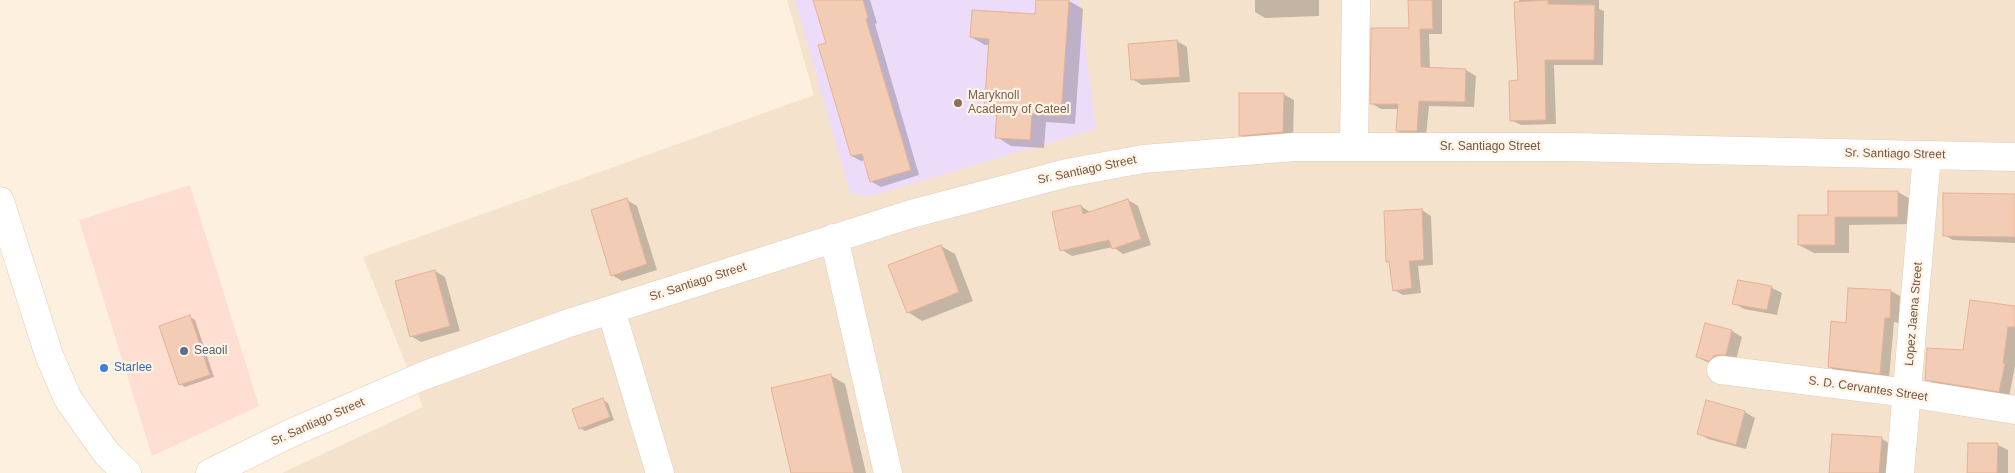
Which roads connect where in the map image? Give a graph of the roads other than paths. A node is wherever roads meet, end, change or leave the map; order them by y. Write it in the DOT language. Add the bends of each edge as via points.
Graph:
graph roads {
  1 [pos="1356,0"];
  2 [pos="1354,147"];
  3 [pos="1927,155"];
  4 [pos="2015,156"];
  5 [pos="0,201"];
  6 [pos="834,238"];
  7 [pos="611,310"];
  8 [pos="1722,370"];
  9 [pos="1908,394"];
  10 [pos="2015,410"];
  11 [pos="127,473"];
  12 [pos="210,473"];
  13 [pos="660,473"];
  14 [pos="888,473"];
  15 [pos="1900,473"];
  1 -- 2 [label="street"];
  2 -- 3 [label="street, Sr. Santiago Street" via="1570,147"];
  2 -- 6 [label="street, Sr. Santiago Street" via="1286,147 1143,159 1067,173"];
  3 -- 4 [label="street, Sr. Santiago Street"];
  3 -- 9 [label="street, Lopez Jaena Street"];
  5 -- 11 [label="street" via="49,355 68,399 108,454"];
  6 -- 7 [label="street, Sr. Santiago Street"];
  6 -- 14 [label="street"];
  7 -- 12 [label="street, Sr. Santiago Street" via="423,376 291,433"];
  7 -- 13 [label="street"];
  8 -- 9 [label="street, S. D. Cervantes Street"];
  9 -- 10 [label="street, S. D. Cervantes Street"];
  9 -- 15 [label="street, Lopez Jaena Street"];
}
